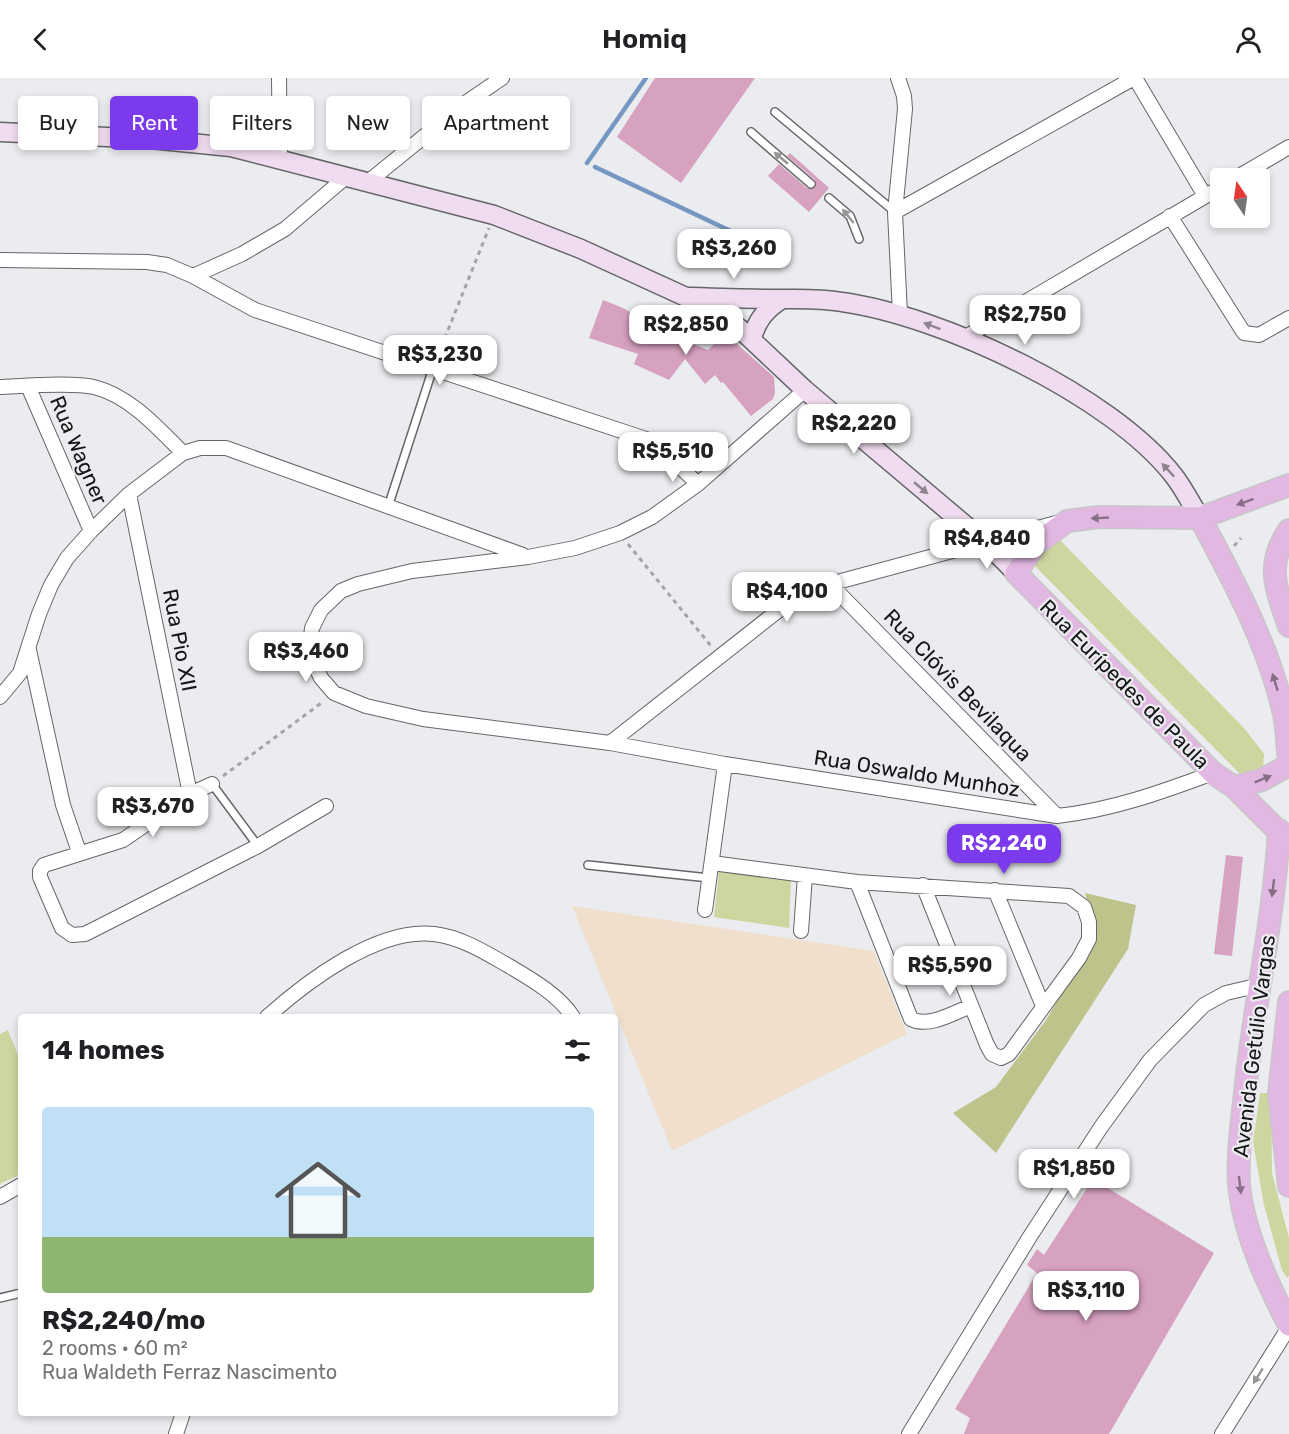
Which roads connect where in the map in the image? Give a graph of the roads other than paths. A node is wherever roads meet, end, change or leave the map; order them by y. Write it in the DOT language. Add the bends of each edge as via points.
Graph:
graph roads {
  1 [pos="279,78"];
  2 [pos="502,78"];
  3 [pos="898,78"];
  4 [pos="1135,78"];
  5 [pos="775,112"];
  6 [pos="0,132"];
  7 [pos="751,132"];
  8 [pos="1289,147"];
  9 [pos="280,159"];
  10 [pos="1253,168"];
  11 [pos="346,177"];
  12 [pos="368,182"];
  13 [pos="811,184"];
  14 [pos="1210,193"];
  15 [pos="1205,196"];
  16 [pos="829,198"];
  17 [pos="895,212"];
  18 [pos="1170,216"];
  19 [pos="859,239"];
  20 [pos="0,260"];
  21 [pos="193,276"];
  22 [pos="686,297"];
  23 [pos="782,299"];
  24 [pos="900,314"];
  25 [pos="1289,318"];
  26 [pos="752,338"];
  27 [pos="964,338"];
  28 [pos="433,368"];
  29 [pos="28,386"];
  30 [pos="0,387"];
  31 [pos="805,390"];
  32 [pos="183,453"];
  33 [pos="698,484"];
  34 [pos="1289,485"];
  35 [pos="129,494"];
  36 [pos="388,507"];
  37 [pos="1200,518"];
  38 [pos="1066,521"];
  39 [pos="1289,530"];
  40 [pos="91,531"];
  41 [pos="984,541"];
  42 [pos="528,557"];
  43 [pos="1016,573"];
  44 [pos="830,584"];
  45 [pos="1289,626"];
  46 [pos="29,648"];
  47 [pos="0,697"];
  48 [pos="610,743"];
  49 [pos="1289,760"];
  50 [pos="725,764"];
  51 [pos="1289,765"];
  52 [pos="1213,773"];
  53 [pos="212,784"];
  54 [pos="1234,787"];
  55 [pos="190,794"];
  56 [pos="326,806"];
  57 [pos="1057,816"];
  58 [pos="1284,836"];
  59 [pos="258,846"];
  60 [pos="79,852"];
  61 [pos="712,862"];
  62 [pos="588,865"];
  63 [pos="805,876"];
  64 [pos="710,878"];
  65 [pos="857,882"];
  66 [pos="923,885"];
  67 [pos="995,890"];
  68 [pos="705,910"];
  69 [pos="801,932"];
  70 [pos="1260,985"];
  71 [pos="971,1006"];
  72 [pos="1043,1006"];
  73 [pos="1289,1007"];
  74 [pos="270,1014"];
  75 [pos="571,1014"];
  76 [pos="1289,1186"];
  77 [pos="18,1187"];
  78 [pos="0,1197"];
  79 [pos="1267,1283"];
  80 [pos="1289,1289"];
  81 [pos="18,1294"];
  82 [pos="0,1298"];
  83 [pos="1289,1326"];
  84 [pos="182,1416"];
  85 [pos="176,1434"];
  86 [pos="909,1434"];
  87 [pos="1222,1434"];
  1 -- 9 [label="street"];
  2 -- 12 [label="street"];
  3 -- 17 [label="street" via="904,109"];
  4 -- 15 [label="street"];
  4 -- 17 [label="street"];
  5 -- 17 [label="lane"];
  6 -- 9 [label="street, Rua Eurípedes de Paula" via="188,141"];
  13 -- 7 [label="lane, one-way"];
  8 -- 10 [label="street"];
  9 -- 11 [label="street, Rua Eurípedes de Paula"];
  11 -- 12 [label="street, Rua Eurípedes de Paula"];
  11 -- 21 [label="street" via="285,229"];
  12 -- 22 [label="street, Rua Eurípedes de Paula" via="494,215 572,245"];
  14 -- 15 [label="street"];
  15 -- 18 [label="street"];
  19 -- 16 [label="lane, one-way" via="850,216"];
  17 -- 24 [label="street"];
  18 -- 25 [label="street" via="1244,333 1259,334"];
  18 -- 27 [label="street"];
  20 -- 21 [label="street" via="147,262"];
  21 -- 28 [label="street" via="255,310"];
  22 -- 23 [label="street"];
  22 -- 26 [label="street, Rua Eurípedes de Paula"];
  23 -- 24 [label="street" via="819,298"];
  23 -- 26 [label="street" via="770,306"];
  27 -- 24 [label="street, one-way"];
  26 -- 31 [label="street, Rua Eurípedes de Paula"];
  37 -- 27 [label="street, one-way" via="1174,476 1135,435 1060,386"];
  28 -- 33 [label="street" via="646,439"];
  28 -- 36 [label="lane"];
  29 -- 30 [label="street"];
  29 -- 32 [label="street" via="102,390 144,415"];
  29 -- 40 [label="street, Rua Wagner"];
  31 -- 33 [label="street"];
  31 -- 41 [label="street, Rua Eurípedes de Paula, one-way"];
  32 -- 35 [label="street"];
  32 -- 36 [label="street" via="200,448 226,448"];
  33 -- 42 [label="street" via="652,518 620,533 575,548"];
  34 -- 37 [label="main road, one-way"];
  35 -- 40 [label="street"];
  35 -- 55 [label="street, Rua Pio XII"];
  36 -- 42 [label="street"];
  37 -- 38 [label="main road, one-way" via="1100,517"];
  49 -- 37 [label="main road, one-way" via="1284,717 1267,655 1251,615"];
  38 -- 41 [label="street"];
  38 -- 43 [label="main road" via="1035,545"];
  39 -- 45 [label="main road" via="1277,552 1273,572"];
  40 -- 46 [label="street" via="67,558 51,585"];
  41 -- 43 [label="street, Rua Eurípedes de Paula"];
  41 -- 44 [label="street"];
  42 -- 48 [label="street, Rua Oswaldo Munhoz" via="412,571 341,591 321,610 312,628 313,661 334,693 366,706 423,719"];
  43 -- 52 [label="main road, Rua Eurípedes de Paula"];
  44 -- 48 [label="street" via="807,592 779,610"];
  44 -- 57 [label="street, Rua Clóvis Bevilaqua"];
  46 -- 47 [label="street" via="21,673"];
  46 -- 60 [label="street" via="63,805"];
  48 -- 50 [label="street, Rua Oswaldo Munhoz"];
  50 -- 57 [label="street, Rua Oswaldo Munhoz"];
  50 -- 61 [label="street"];
  54 -- 51 [label="main road, one-way" via="1262,780"];
  52 -- 54 [label="main road, Rua Eurípedes de Paula"];
  52 -- 57 [label="street, Rua Oswaldo Munhoz" via="1152,796"];
  53 -- 55 [label="street"];
  53 -- 59 [label="lane"];
  54 -- 58 [label="main road, Rua Eurípedes de Paula"];
  55 -- 60 [label="street" via="123,840"];
  56 -- 59 [label="street"];
  58 -- 70 [label="main road, Avenida Getúlio Vargas, one-way"];
  59 -- 60 [label="street" via="85,934 72,935 62,928 40,871 44,865"];
  61 -- 63 [label="street"];
  61 -- 64 [label="street"];
  62 -- 64 [label="lane"];
  63 -- 65 [label="street"];
  63 -- 69 [label="street"];
  64 -- 68 [label="street"];
  65 -- 66 [label="street"];
  65 -- 71 [label="street" via="911,1019 919,1023 932,1021"];
  66 -- 67 [label="street"];
  66 -- 71 [label="street"];
  67 -- 72 [label="street"];
  67 -- 72 [label="street" via="1069,896 1084,907 1089,939"];
  70 -- 79 [label="main road, Avenida Getúlio Vargas, one-way" via="1247,1064 1239,1185"];
  70 -- 86 [label="street" via="1226,993 1204,1005 1150,1060 1029,1238"];
  71 -- 72 [label="street" via="992,1054 1002,1058 1009,1054"];
  73 -- 76 [label="main road, Avenida Getúlio Vargas" via="1279,1093"];
  74 -- 75 [label="street" via="301,987 346,959 395,936 434,934 473,946 531,979"];
  77 -- 78 [label="street"];
  79 -- 80 [label="main road"];
  79 -- 83 [label="main road, Avenida Getúlio Vargas"];
  81 -- 82 [label="lane"];
  83 -- 87 [label="street, one-way"];
  84 -- 85 [label="street"];
}
